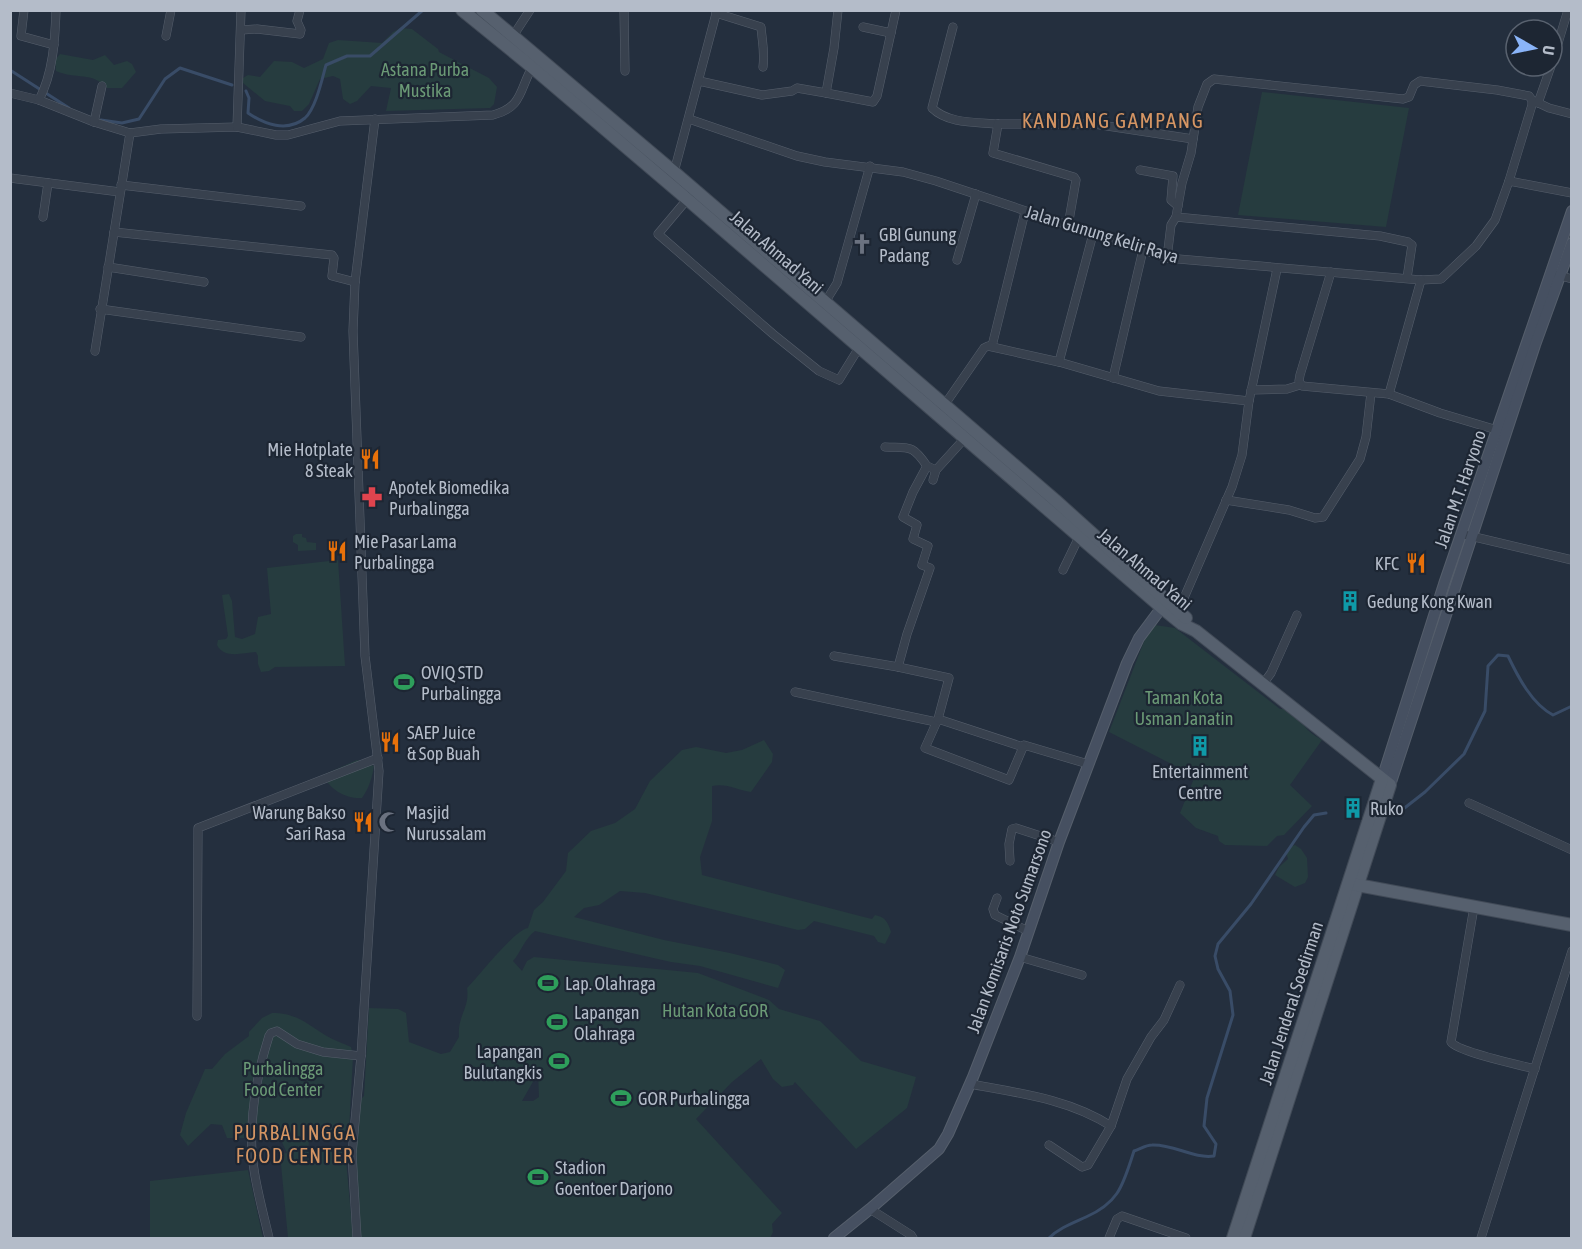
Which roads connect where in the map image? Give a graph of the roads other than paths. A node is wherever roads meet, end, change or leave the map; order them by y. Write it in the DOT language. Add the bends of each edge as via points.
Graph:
graph roads {
  1 [pos="24,10"];
  2 [pos="56,10"];
  3 [pos="171,10"];
  4 [pos="241,10"];
  5 [pos="300,10"];
  6 [pos="462,10"];
  7 [pos="482,10"];
  8 [pos="530,10"];
  9 [pos="624,10"];
  10 [pos="838,10"];
  11 [pos="896,10"];
  12 [pos="717,12"];
  13 [pos="863,27"];
  14 [pos="953,27"];
  15 [pos="241,30"];
  16 [pos="891,33"];
  17 [pos="166,36"];
  18 [pos="513,36"];
  19 [pos="54,45"];
  20 [pos="535,62"];
  21 [pos="763,67"];
  22 [pos="625,71"];
  23 [pos="1546,78"];
  24 [pos="699,81"];
  25 [pos="102,86"];
  26 [pos="10,93"];
  27 [pos="826,93"];
  28 [pos="40,98"];
  29 [pos="1535,101"];
  30 [pos="1572,114"];
  31 [pos="95,119"];
  32 [pos="375,119"];
  33 [pos="689,119"];
  34 [pos="998,123"];
  35 [pos="237,127"];
  36 [pos="130,133"];
  37 [pos="1189,139"];
  38 [pos="870,166"];
  39 [pos="1140,170"];
  40 [pos="674,172"];
  41 [pos="10,178"];
  42 [pos="1509,181"];
  43 [pos="48,183"];
  44 [pos="120,188"];
  45 [pos="1572,193"];
  46 [pos="691,194"];
  47 [pos="976,194"];
  48 [pos="1176,204"];
  49 [pos="301,206"];
  50 [pos="1572,211"];
  51 [pos="1025,212"];
  52 [pos="44,217"];
  53 [pos="1176,217"];
  54 [pos="1068,226"];
  55 [pos="114,232"];
  56 [pos="1093,234"];
  57 [pos="1572,243"];
  58 [pos="1143,250"];
  59 [pos="1161,256"];
  60 [pos="957,260"];
  61 [pos="108,267"];
  62 [pos="1277,268"];
  63 [pos="1331,272"];
  64 [pos="1555,274"];
  65 [pos="1407,278"];
  66 [pos="1572,279"];
  67 [pos="1421,280"];
  68 [pos="204,282"];
  69 [pos="355,282"];
  70 [pos="822,307"];
  71 [pos="100,309"];
  72 [pos="301,337"];
  73 [pos="992,346"];
  74 [pos="869,348"];
  75 [pos="95,351"];
  76 [pos="1059,362"];
  77 [pos="1113,378"];
  78 [pos="1300,385"];
  79 [pos="1251,390"];
  80 [pos="1371,393"];
  81 [pos="1389,394"];
  82 [pos="1249,401"];
  83 [pos="941,410"];
  84 [pos="1497,430"];
  85 [pos="965,438"];
  86 [pos="885,447"];
  87 [pos="927,466"];
  88 [pos="936,470"];
  89 [pos="933,480"];
  90 [pos="1226,500"];
  91 [pos="1467,535"];
  92 [pos="1079,537"];
  93 [pos="1572,560"];
  94 [pos="1063,570"];
  95 [pos="1164,604"];
  96 [pos="1176,615"];
  97 [pos="1297,615"];
  98 [pos="834,656"];
  99 [pos="898,667"];
  100 [pos="1263,684"];
  101 [pos="795,692"];
  102 [pos="937,721"];
  103 [pos="1023,747"];
  104 [pos="378,758"];
  105 [pos="1088,764"];
  106 [pos="1386,782"];
  107 [pos="1469,802"];
  108 [pos="1059,842"];
  109 [pos="1572,850"];
  110 [pos="1010,861"];
  111 [pos="1354,884"];
  112 [pos="997,898"];
  113 [pos="1474,907"];
  114 [pos="1572,925"];
  115 [pos="1028,931"];
  116 [pos="1572,951"];
  117 [pos="1020,957"];
  118 [pos="1082,975"];
  119 [pos="1180,985"];
  120 [pos="197,1016"];
  121 [pos="361,1056"];
  122 [pos="1535,1069"];
  123 [pos="970,1084"];
  124 [pos="1111,1126"];
  125 [pos="1049,1145"];
  126 [pos="870,1209"];
  127 [pos="269,1239"];
  128 [pos="357,1239"];
  129 [pos="834,1239"];
  130 [pos="913,1239"];
  131 [pos="1109,1239"];
  132 [pos="1186,1239"];
  133 [pos="1233,1239"];
  134 [pos="1244,1239"];
  135 [pos="1481,1239"];
  1 -- 19 [label="street" via="21,36"];
  2 -- 19 [label="street"];
  3 -- 17 [label="street"];
  4 -- 15 [label="street"];
  5 -- 15 [label="street" via="300,34"];
  6 -- 20 [label="main road, Jalan Ahmad Yani"];
  7 -- 18 [label="main road, Jalan Ahmad Yani"];
  8 -- 18 [label="street"];
  9 -- 22 [label="street"];
  10 -- 27 [label="street"];
  11 -- 16 [label="street"];
  12 -- 21 [label="street" via="761,27"];
  12 -- 24 [label="street"];
  13 -- 16 [label="street"];
  14 -- 34 [label="street" via="932,105 935,111 959,121"];
  15 -- 35 [label="street"];
  16 -- 27 [label="street" via="874,102"];
  18 -- 20 [label="main road, Jalan Ahmad Yani"];
  19 -- 28 [label="street"];
  20 -- 32 [label="street" via="519,99 504,112"];
  20 -- 40 [label="main road, Jalan Ahmad Yani"];
  20 -- 46 [label="main road, Jalan Ahmad Yani"];
  23 -- 29 [label="street, Jalan Gunung Kelir Raya"];
  24 -- 27 [label="street" via="762,95 797,88"];
  24 -- 33 [label="street"];
  25 -- 31 [label="street"];
  26 -- 28 [label="street"];
  28 -- 31 [label="street"];
  29 -- 30 [label="street"];
  29 -- 37 [label="street" via="1520,94 1420,81 1403,99 1214,79 1202,95"];
  29 -- 42 [label="street, Jalan Gunung Kelir Raya"];
  31 -- 36 [label="street"];
  32 -- 35 [label="street" via="340,121 288,135"];
  32 -- 69 [label="street"];
  33 -- 38 [label="street, Jalan Gunung Kelir Raya" via="797,156"];
  33 -- 40 [label="street"];
  34 -- 37 [label="street" via="1094,124"];
  34 -- 54 [label="street" via="993,153 1074,177"];
  35 -- 36 [label="street"];
  36 -- 44 [label="street"];
  37 -- 48 [label="street"];
  38 -- 47 [label="street, Jalan Gunung Kelir Raya"];
  38 -- 70 [label="street" via="837,284"];
  39 -- 48 [label="street" via="1173,176"];
  40 -- 46 [label="main road, Jalan Ahmad Yani"];
  41 -- 43 [label="street"];
  42 -- 45 [label="street"];
  42 -- 67 [label="street, Jalan Gunung Kelir Raya" via="1495,220 1476,246 1441,279"];
  43 -- 44 [label="street"];
  43 -- 52 [label="street"];
  44 -- 49 [label="street"];
  44 -- 55 [label="street"];
  46 -- 70 [label="main road, Jalan Ahmad Yani"];
  46 -- 74 [label="street" via="658,234 748,312 819,371 839,380"];
  47 -- 51 [label="street, Jalan Gunung Kelir Raya"];
  47 -- 60 [label="street"];
  48 -- 53 [label="street"];
  50 -- 64 [label="main road, Jalan M.T. Haryono"];
  51 -- 54 [label="street, Jalan Gunung Kelir Raya"];
  51 -- 73 [label="street"];
  53 -- 59 [label="street"];
  53 -- 65 [label="street" via="1408,242 1412,245"];
  54 -- 56 [label="street, Jalan Gunung Kelir Raya"];
  55 -- 61 [label="street"];
  55 -- 69 [label="street" via="332,255 332,276"];
  56 -- 58 [label="street, Jalan Gunung Kelir Raya"];
  56 -- 76 [label="street"];
  57 -- 64 [label="main road, Jalan M.T. Haryono"];
  58 -- 59 [label="street, Jalan Gunung Kelir Raya"];
  58 -- 77 [label="street"];
  59 -- 62 [label="street, Jalan Gunung Kelir Raya"];
  61 -- 68 [label="street"];
  61 -- 71 [label="street"];
  62 -- 63 [label="street, Jalan Gunung Kelir Raya"];
  62 -- 79 [label="street"];
  63 -- 65 [label="street, Jalan Gunung Kelir Raya"];
  63 -- 78 [label="street"];
  64 -- 66 [label="street"];
  64 -- 84 [label="main road, Jalan M.T. Haryono"];
  64 -- 91 [label="main road, Jalan M.T. Haryono"];
  65 -- 67 [label="street, Jalan Gunung Kelir Raya"];
  67 -- 81 [label="street"];
  69 -- 104 [label="street" via="353,331 365,656"];
  70 -- 74 [label="main road, Jalan Ahmad Yani"];
  71 -- 72 [label="street"];
  71 -- 75 [label="street"];
  73 -- 76 [label="street"];
  73 -- 83 [label="street" via="984,348"];
  74 -- 83 [label="main road, Jalan Ahmad Yani"];
  76 -- 77 [label="street"];
  77 -- 82 [label="street" via="1159,391"];
  78 -- 79 [label="street"];
  78 -- 80 [label="street"];
  79 -- 82 [label="street"];
  80 -- 81 [label="street"];
  80 -- 90 [label="street" via="1363,451 1323,517"];
  81 -- 84 [label="street"];
  82 -- 90 [label="street" via="1242,455"];
  83 -- 85 [label="main road, Jalan Ahmad Yani"];
  83 -- 95 [label="main road, Jalan Ahmad Yani" via="1055,500"];
  84 -- 91 [label="main road, Jalan M.T. Haryono"];
  85 -- 88 [label="street"];
  85 -- 92 [label="main road, Jalan Ahmad Yani"];
  86 -- 87 [label="street" via="910,448"];
  87 -- 88 [label="street"];
  87 -- 99 [label="street" via="903,517 917,525 913,539 928,546 922,565 930,568"];
  88 -- 89 [label="street"];
  90 -- 96 [label="street"];
  91 -- 93 [label="street"];
  91 -- 106 [label="main road, Jalan M.T. Haryono"];
  92 -- 94 [label="street"];
  92 -- 95 [label="main road, Jalan Ahmad Yani"];
  95 -- 96 [label="main road, Jalan Ahmad Yani"];
  95 -- 105 [label="main road, Jalan Komisaris Noto Sumarsono" via="1131,654"];
  96 -- 100 [label="main road, Jalan Ahmad Yani" via="1191,623"];
  97 -- 100 [label="street"];
  98 -- 99 [label="street"];
  99 -- 102 [label="street" via="949,677"];
  100 -- 106 [label="main road, Jalan Ahmad Yani"];
  101 -- 102 [label="street"];
  102 -- 103 [label="street"];
  102 -- 103 [label="street" via="926,749 1008,780"];
  103 -- 105 [label="street"];
  104 -- 120 [label="street" via="198,828"];
  104 -- 121 [label="street"];
  105 -- 108 [label="main road, Jalan Komisaris Noto Sumarsono"];
  106 -- 111 [label="main road, Jalan Jenderal Soedirman"];
  107 -- 109 [label="street"];
  108 -- 110 [label="street" via="1013,828"];
  108 -- 115 [label="main road, Jalan Komisaris Noto Sumarsono"];
  111 -- 113 [label="main road"];
  111 -- 133 [label="main road, Jalan Jenderal Soedirman"];
  111 -- 134 [label="main road, Jalan Jenderal Soedirman"];
  112 -- 115 [label="street" via="995,915"];
  113 -- 114 [label="main road"];
  113 -- 122 [label="street" via="1451,1042 1465,1050"];
  115 -- 117 [label="main road, Jalan Komisaris Noto Sumarsono"];
  116 -- 122 [label="street"];
  117 -- 118 [label="street"];
  117 -- 123 [label="main road, Jalan Komisaris Noto Sumarsono"];
  119 -- 124 [label="street" via="1164,1020 1127,1079"];
  121 -- 127 [label="street" via="323,1052 297,1044 277,1031 269,1036 252,1128 253,1159"];
  121 -- 128 [label="street" via="352,1154"];
  122 -- 135 [label="street"];
  123 -- 124 [label="street" via="1053,1100 1094,1115"];
  123 -- 126 [label="main road, Jalan Komisaris Noto Sumarsono" via="939,1149"];
  124 -- 125 [label="street" via="1086,1167"];
  126 -- 129 [label="main road, Jalan Komisaris Noto Sumarsono"];
  126 -- 130 [label="street"];
  131 -- 132 [label="street" via="1122,1216"];
}
